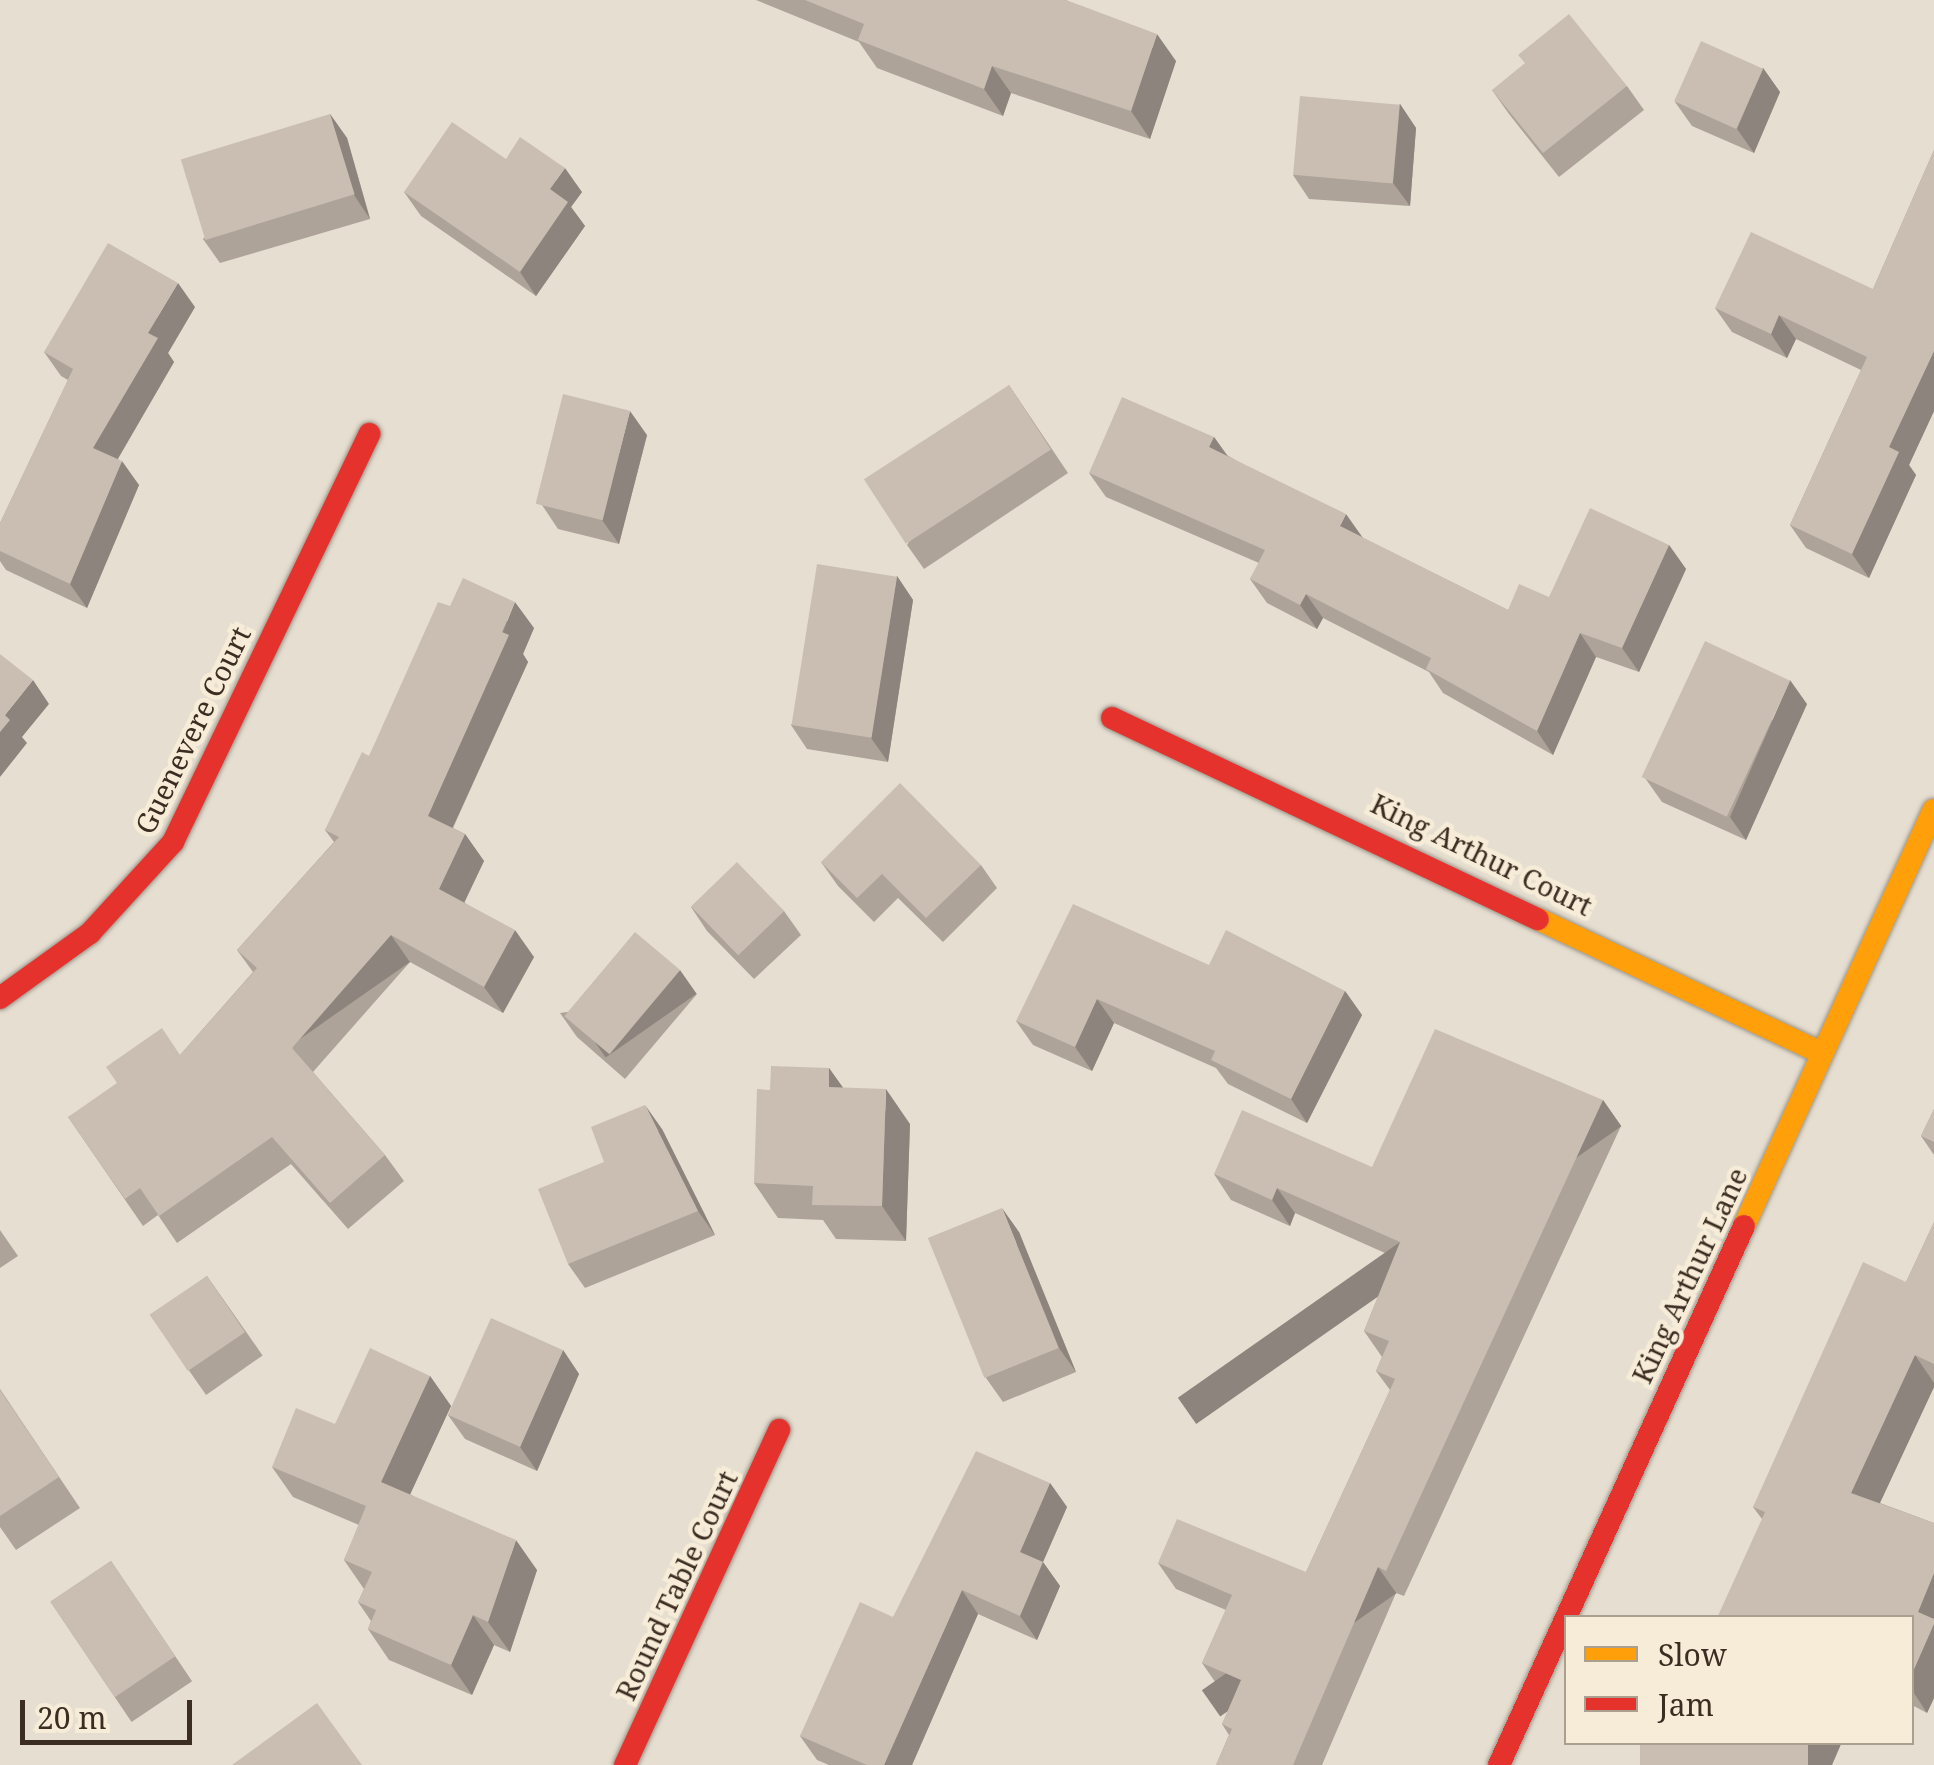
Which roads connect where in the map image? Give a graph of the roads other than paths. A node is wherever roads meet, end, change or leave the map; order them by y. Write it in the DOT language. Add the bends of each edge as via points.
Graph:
graph roads {
  1 [pos="369,434"];
  2 [pos="1112,718"];
  3 [pos="1934,810"];
  4 [pos="0,998"];
  5 [pos="1822,1053"];
  6 [pos="779,1430"];
  7 [pos="1567,1615"];
  8 [pos="1564,1622"];
  9 [pos="625,1765"];
  10 [pos="1499,1765"];
  1 -- 4 [label="street, Guenevere Court" via="173,842 90,933"];
  2 -- 5 [label="street, King Arthur Court"];
  3 -- 5 [label="street, King Arthur Lane"];
  5 -- 7 [label="street, King Arthur Lane"];
  6 -- 9 [label="street, Round Table Court"];
  8 -- 10 [label="street, King Arthur Lane"];
}
